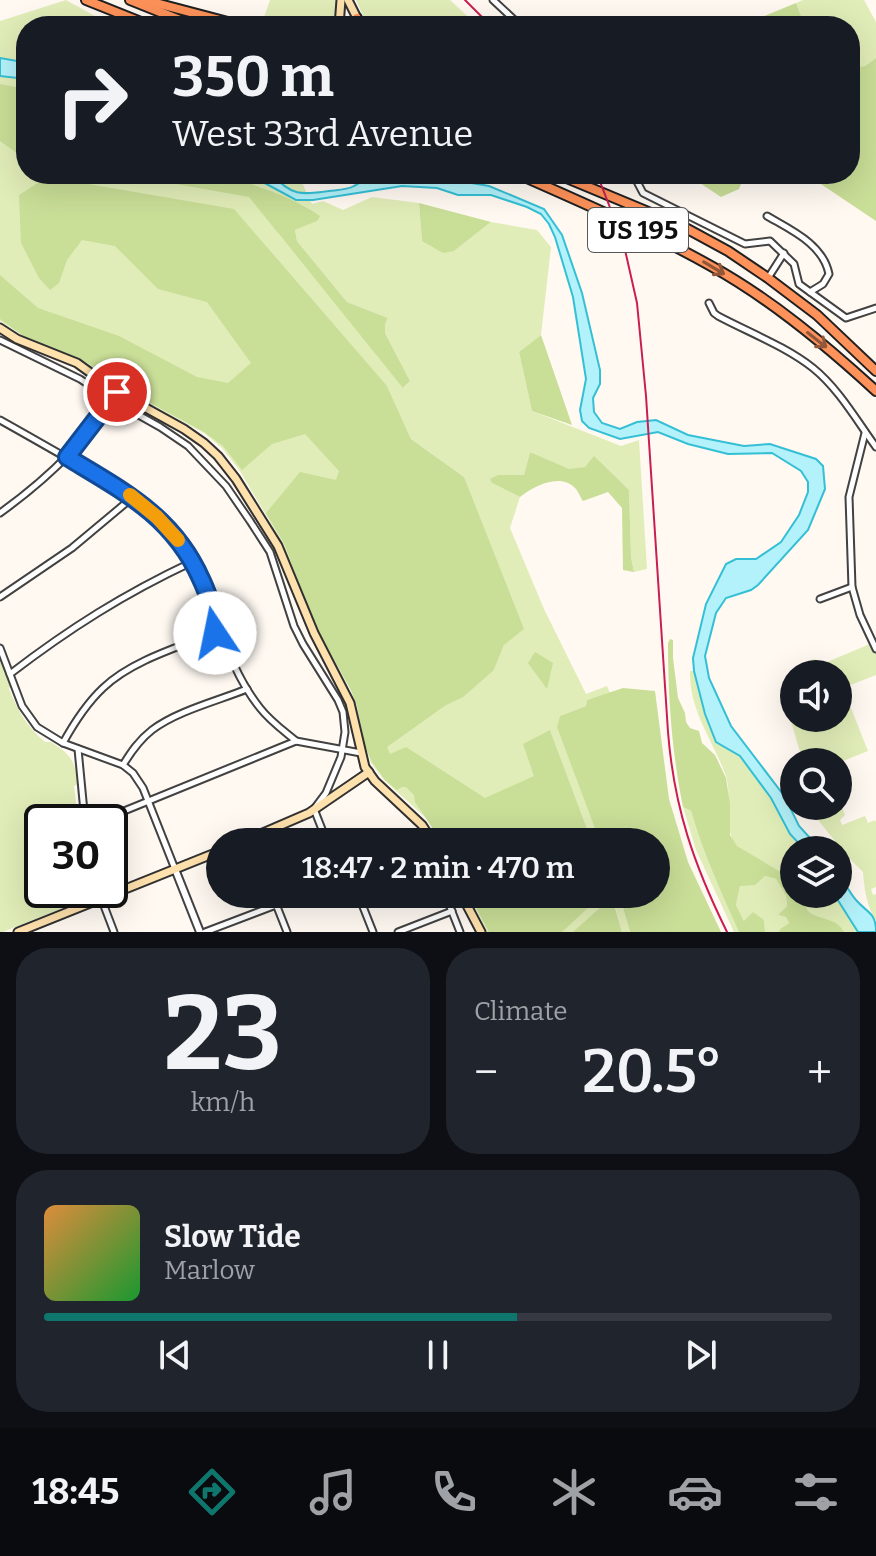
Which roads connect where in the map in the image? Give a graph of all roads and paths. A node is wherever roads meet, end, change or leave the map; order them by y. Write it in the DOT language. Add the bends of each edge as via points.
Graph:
graph roads {
  1 [pos="130,0"];
  2 [pos="144,0"];
  3 [pos="493,0"];
  4 [pos="89,1"];
  5 [pos="116,16"];
  6 [pos="126,16"];
  7 [pos="170,16"];
  8 [pos="205,16"];
  9 [pos="510,16"];
  10 [pos="528,184"];
  11 [pos="540,184"];
  12 [pos="582,184"];
  13 [pos="638,184"];
  14 [pos="566,196"];
  15 [pos="767,216"];
  16 [pos="784,253"];
  17 [pos="768,278"];
  18 [pos="810,292"];
  19 [pos="709,303"];
  20 [pos="876,308"];
  21 [pos="0,328"];
  22 [pos="0,340"];
  23 [pos="876,371"];
  24 [pos="876,391"];
  25 [pos="117,392"];
  26 [pos="112,400"];
  27 [pos="0,420"];
  28 [pos="865,433"];
  29 [pos="876,447"];
  30 [pos="67,457"];
  31 [pos="236,479"];
  32 [pos="226,486"];
  33 [pos="133,497"];
  34 [pos="0,513"];
  35 [pos="192,562"];
  36 [pos="852,587"];
  37 [pos="0,597"];
  38 [pos="820,599"];
  39 [pos="301,604"];
  40 [pos="288,609"];
  41 [pos="219,631"];
  42 [pos="0,648"];
  43 [pos="876,649"];
  44 [pos="327,657"];
  45 [pos="315,664"];
  46 [pos="10,674"];
  47 [pos="247,689"];
  48 [pos="296,741"];
  49 [pos="63,743"];
  50 [pos="78,749"];
  51 [pos="343,750"];
  52 [pos="361,753"];
  53 [pos="123,765"];
  54 [pos="369,772"];
  55 [pos="148,801"];
  56 [pos="83,804"];
  57 [pos="128,809"];
  58 [pos="314,809"];
  59 [pos="275,828"];
  60 [pos="321,828"];
  61 [pos="424,828"];
  62 [pos="206,857"];
  63 [pos="175,869"];
  64 [pos="128,885"];
  65 [pos="74,908"];
  66 [pos="105,908"];
  67 [pos="269,908"];
  68 [pos="278,908"];
  69 [pos="364,908"];
  70 [pos="451,908"];
  71 [pos="468,908"];
  72 [pos="452,911"];
  73 [pos="18,932"];
  74 [pos="114,932"];
  75 [pos="202,932"];
  76 [pos="287,932"];
  77 [pos="373,932"];
  78 [pos="398,932"];
  79 [pos="460,932"];
  80 [pos="481,932"];
  1 -- 7 [label="highway"];
  2 -- 8 [label="highway"];
  3 -- 9 [label="street"];
  4 -- 5 [label="highway"];
  4 -- 6 [label="highway"];
  10 -- 14 [label="highway"];
  11 -- 14 [label="highway, US 195"];
  12 -- 17 [label="highway, US 195" via="682,226"];
  13 -- 16 [label="street" via="643,193 745,244 770,241"];
  14 -- 24 [label="highway, US 195, one-way" via="714,267 785,316"];
  15 -- 18 [label="street" via="807,240 827,265 823,284"];
  16 -- 17 [label="street"];
  16 -- 18 [label="street" via="794,264 799,284"];
  17 -- 23 [label="highway, US 195"];
  18 -- 20 [label="street" via="846,318"];
  19 -- 28 [label="street" via="718,316 813,369"];
  21 -- 25 [label="main road" via="77,363"];
  22 -- 26 [label="street"];
  25 -- 26 [label="street"];
  25 -- 31 [label="main road" via="204,443"];
  26 -- 30 [label="street"];
  26 -- 32 [label="street" via="188,446"];
  27 -- 30 [label="street"];
  28 -- 29 [label="street"];
  28 -- 36 [label="street" via="849,497"];
  30 -- 33 [label="street"];
  30 -- 34 [label="street"];
  31 -- 32 [label="street"];
  31 -- 39 [label="main road" via="278,546"];
  32 -- 40 [label="street" via="270,552"];
  33 -- 35 [label="street" via="175,536"];
  33 -- 37 [label="street" via="72,548"];
  35 -- 41 [label="street"];
  35 -- 46 [label="street" via="108,604"];
  36 -- 38 [label="street"];
  36 -- 43 [label="street"];
  39 -- 40 [label="street"];
  39 -- 44 [label="main road"];
  40 -- 45 [label="street"];
  41 -- 47 [label="street"];
  41 -- 49 [label="street" via="126,670 81,712"];
  42 -- 46 [label="street"];
  44 -- 45 [label="street"];
  44 -- 52 [label="main road" via="350,703"];
  45 -- 51 [label="street" via="343,712"];
  46 -- 49 [label="street" via="37,727"];
  47 -- 48 [label="street" via="261,710"];
  47 -- 53 [label="street" via="151,731"];
  48 -- 51 [label="street"];
  48 -- 55 [label="street"];
  49 -- 50 [label="street"];
  50 -- 53 [label="street"];
  50 -- 56 [label="street"];
  51 -- 52 [label="street"];
  51 -- 58 [label="street" via="325,796"];
  52 -- 54 [label="main road"];
  53 -- 55 [label="street"];
  54 -- 58 [label="main road"];
  54 -- 61 [label="main road"];
  55 -- 57 [label="street"];
  55 -- 63 [label="street"];
  58 -- 59 [label="main road"];
  58 -- 60 [label="street"];
  62 -- 63 [label="main road"];
  63 -- 64 [label="main road"];
  63 -- 75 [label="street"];
  65 -- 73 [label="main road"];
  66 -- 74 [label="street"];
  67 -- 75 [label="street"];
  68 -- 76 [label="street"];
  69 -- 77 [label="street"];
  70 -- 72 [label="street"];
  71 -- 80 [label="main road"];
  72 -- 78 [label="street"];
  72 -- 79 [label="street"];
}
